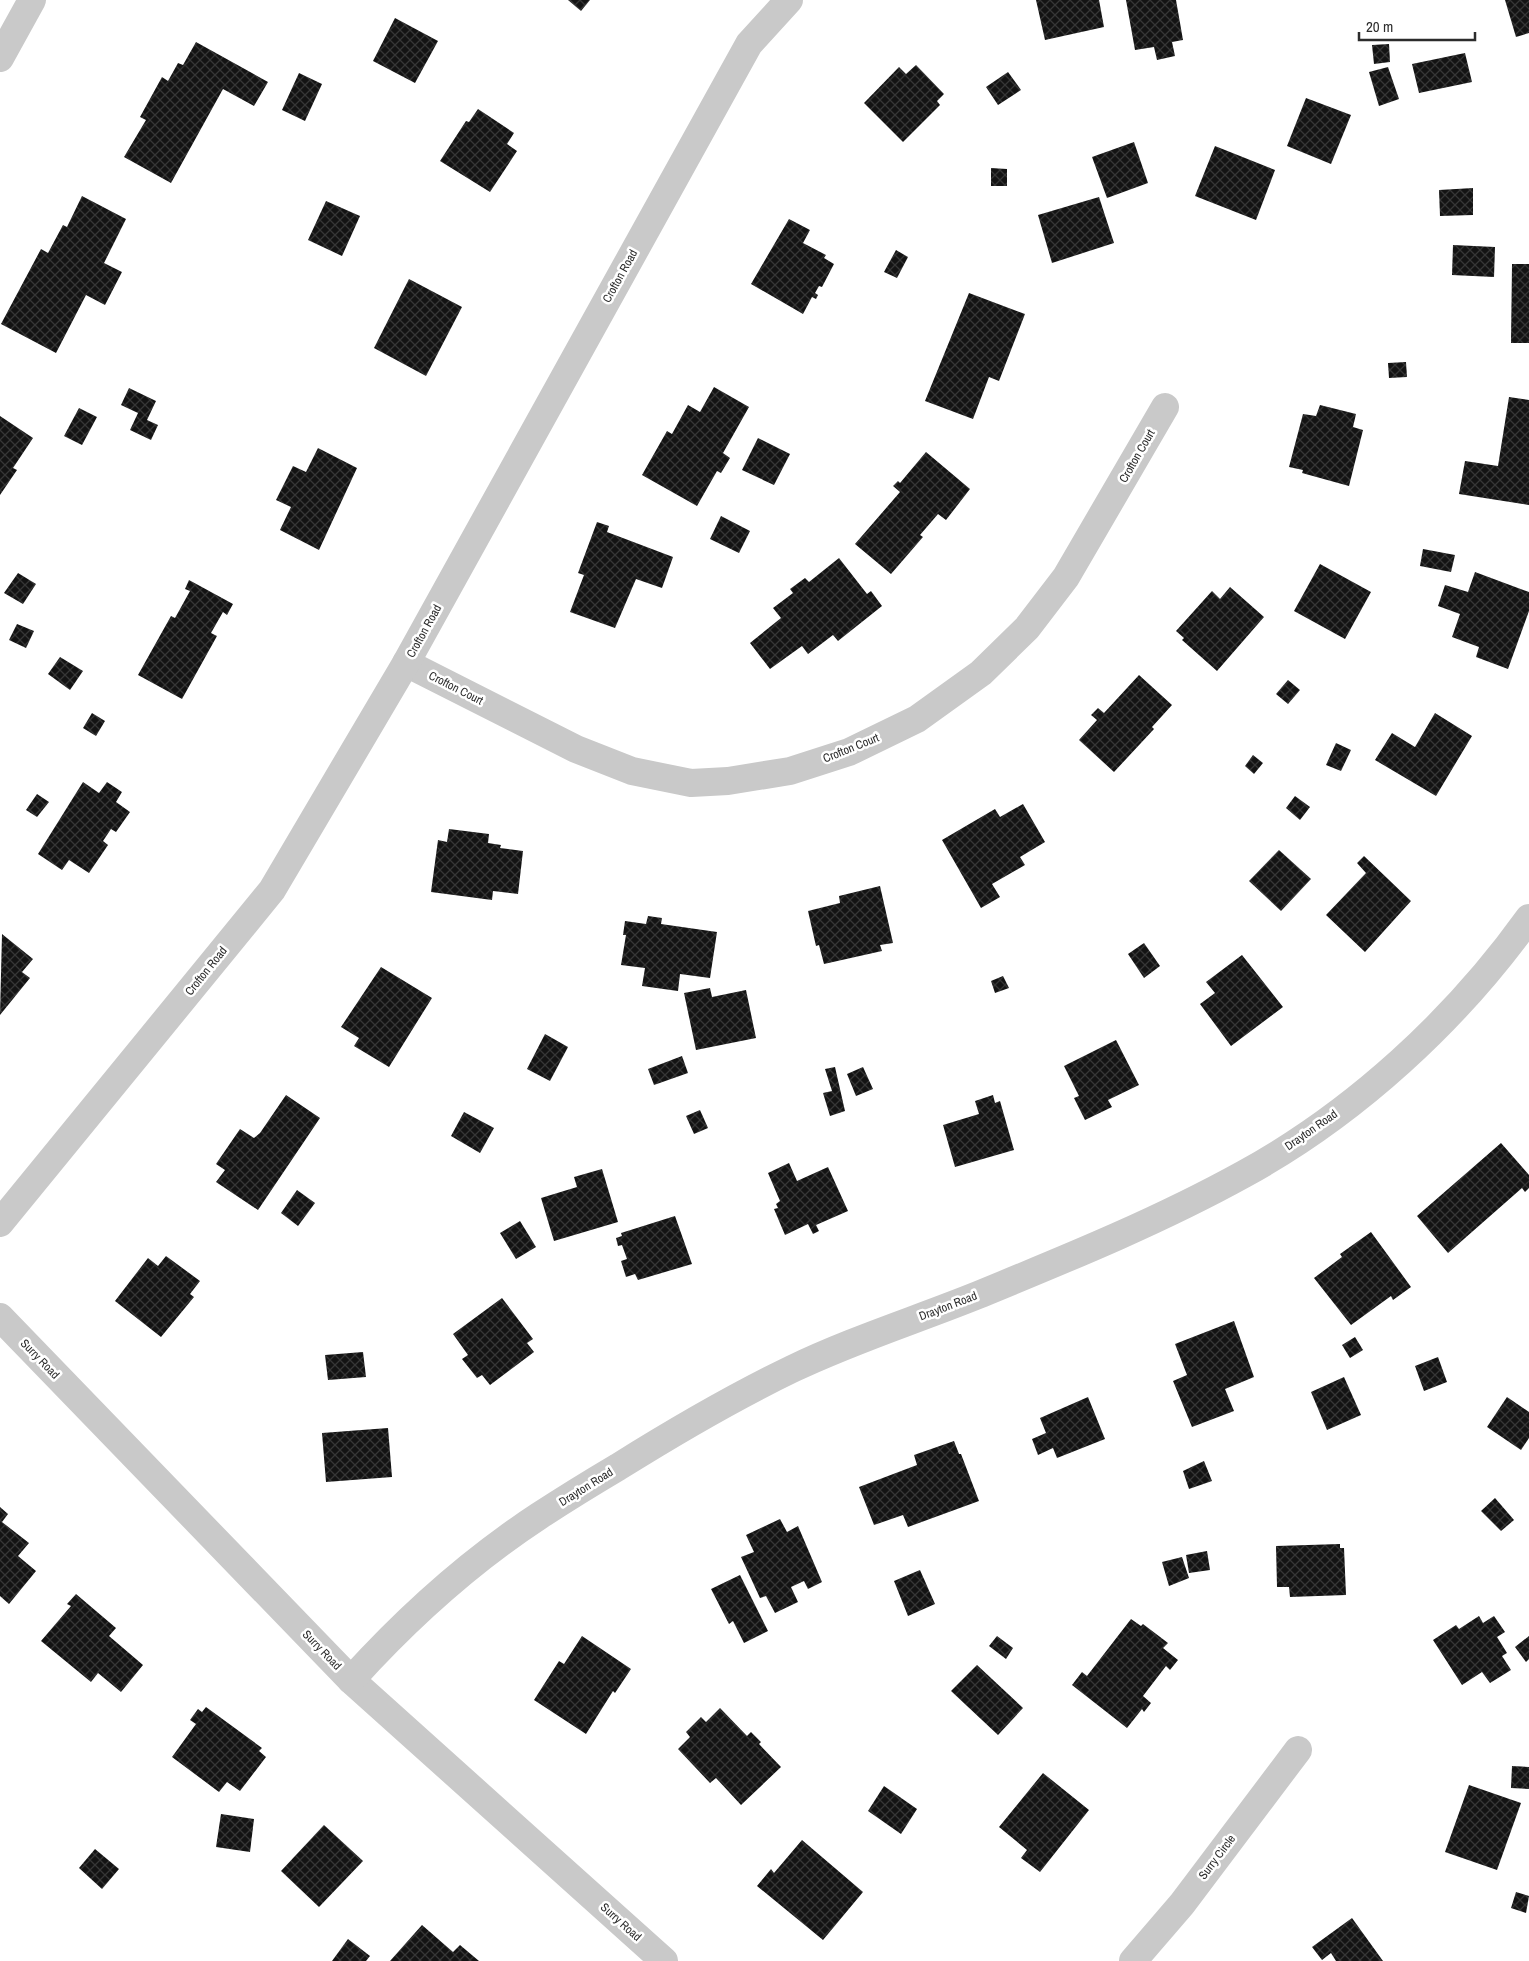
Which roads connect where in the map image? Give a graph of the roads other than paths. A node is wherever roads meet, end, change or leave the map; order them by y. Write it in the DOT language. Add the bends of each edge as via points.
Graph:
graph roads {
  1 [pos="32,0"];
  2 [pos="789,0"];
  3 [pos="0,58"];
  4 [pos="1165,407"];
  5 [pos="406,663"];
  6 [pos="1529,918"];
  7 [pos="0,1223"];
  8 [pos="0,1317"];
  9 [pos="351,1680"];
  10 [pos="1298,1750"];
  11 [pos="664,1961"];
  12 [pos="1133,1961"];
  1 -- 3 [label="street"];
  2 -- 5 [label="street, Crofton Road" via="749,44"];
  4 -- 5 [label="street, Crofton Court" via="1066,577 1027,628 981,673 917,719 849,752 790,771 728,781 681,781 632,771 576,749"];
  5 -- 7 [label="street, Crofton Road" via="272,890"];
  6 -- 9 [label="street, Drayton Road" via="1454,1008 1390,1069 1320,1125 1245,1173 1112,1239 790,1370 668,1436 536,1518 451,1582 388,1639"];
  8 -- 9 [label="street, Surry Road"];
  9 -- 11 [label="street, Surry Road"];
  10 -- 12 [label="street, Surry Circle" via="1182,1904"];
}
